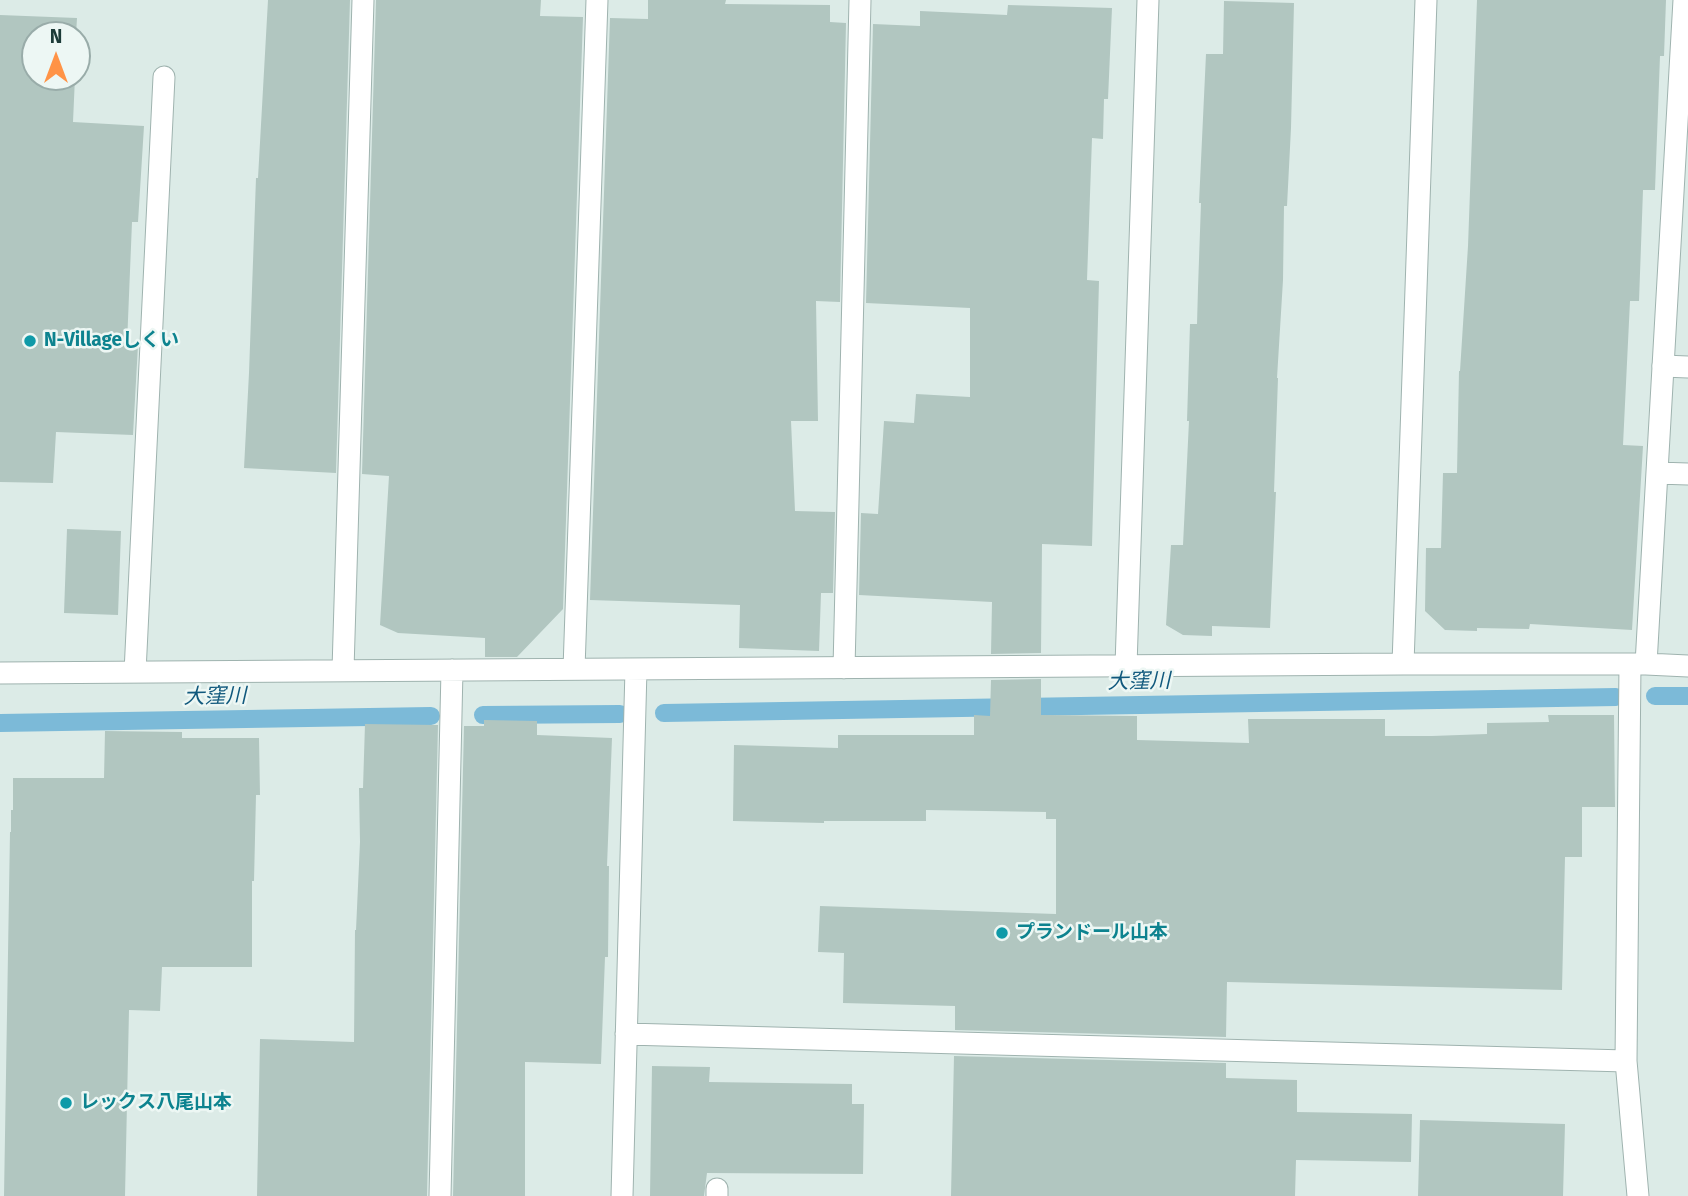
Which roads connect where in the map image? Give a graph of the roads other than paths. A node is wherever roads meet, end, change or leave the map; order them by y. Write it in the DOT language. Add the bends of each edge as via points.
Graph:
graph roads {
  1 [pos="363,0"];
  2 [pos="597,0"];
  3 [pos="860,0"];
  4 [pos="1148,0"];
  5 [pos="1426,0"];
  6 [pos="1684,0"];
  7 [pos="164,77"];
  8 [pos="1681,166"];
  9 [pos="1663,366"];
  10 [pos="1688,367"];
  11 [pos="1657,473"];
  12 [pos="1688,474"];
  13 [pos="1403,664"];
  14 [pos="1638,664"];
  15 [pos="1126,666"];
  16 [pos="1688,666"];
  17 [pos="844,668"];
  18 [pos="343,670"];
  19 [pos="452,670"];
  20 [pos="574,670"];
  21 [pos="636,670"];
  22 [pos="135,672"];
  23 [pos="0,673"];
  24 [pos="626,1034"];
  25 [pos="1626,1061"];
  26 [pos="440,1196"];
  27 [pos="622,1196"];
  28 [pos="1638,1196"];
  1 -- 18 [label="street"];
  2 -- 20 [label="street"];
  3 -- 17 [label="street"];
  4 -- 15 [label="street"];
  5 -- 13 [label="street"];
  6 -- 8 [label="street"];
  7 -- 22 [label="street"];
  8 -- 9 [label="street"];
  9 -- 10 [label="street"];
  9 -- 11 [label="street"];
  11 -- 12 [label="street"];
  11 -- 14 [label="street"];
  13 -- 14 [label="street"];
  13 -- 15 [label="street"];
  14 -- 16 [label="street"];
  14 -- 25 [label="street"];
  15 -- 17 [label="street"];
  17 -- 21 [label="street"];
  18 -- 19 [label="street"];
  18 -- 22 [label="street"];
  19 -- 20 [label="street"];
  19 -- 26 [label="street"];
  20 -- 21 [label="street"];
  21 -- 24 [label="street"];
  22 -- 23 [label="street"];
  24 -- 25 [label="street"];
  24 -- 27 [label="street"];
  25 -- 28 [label="street"];
}
